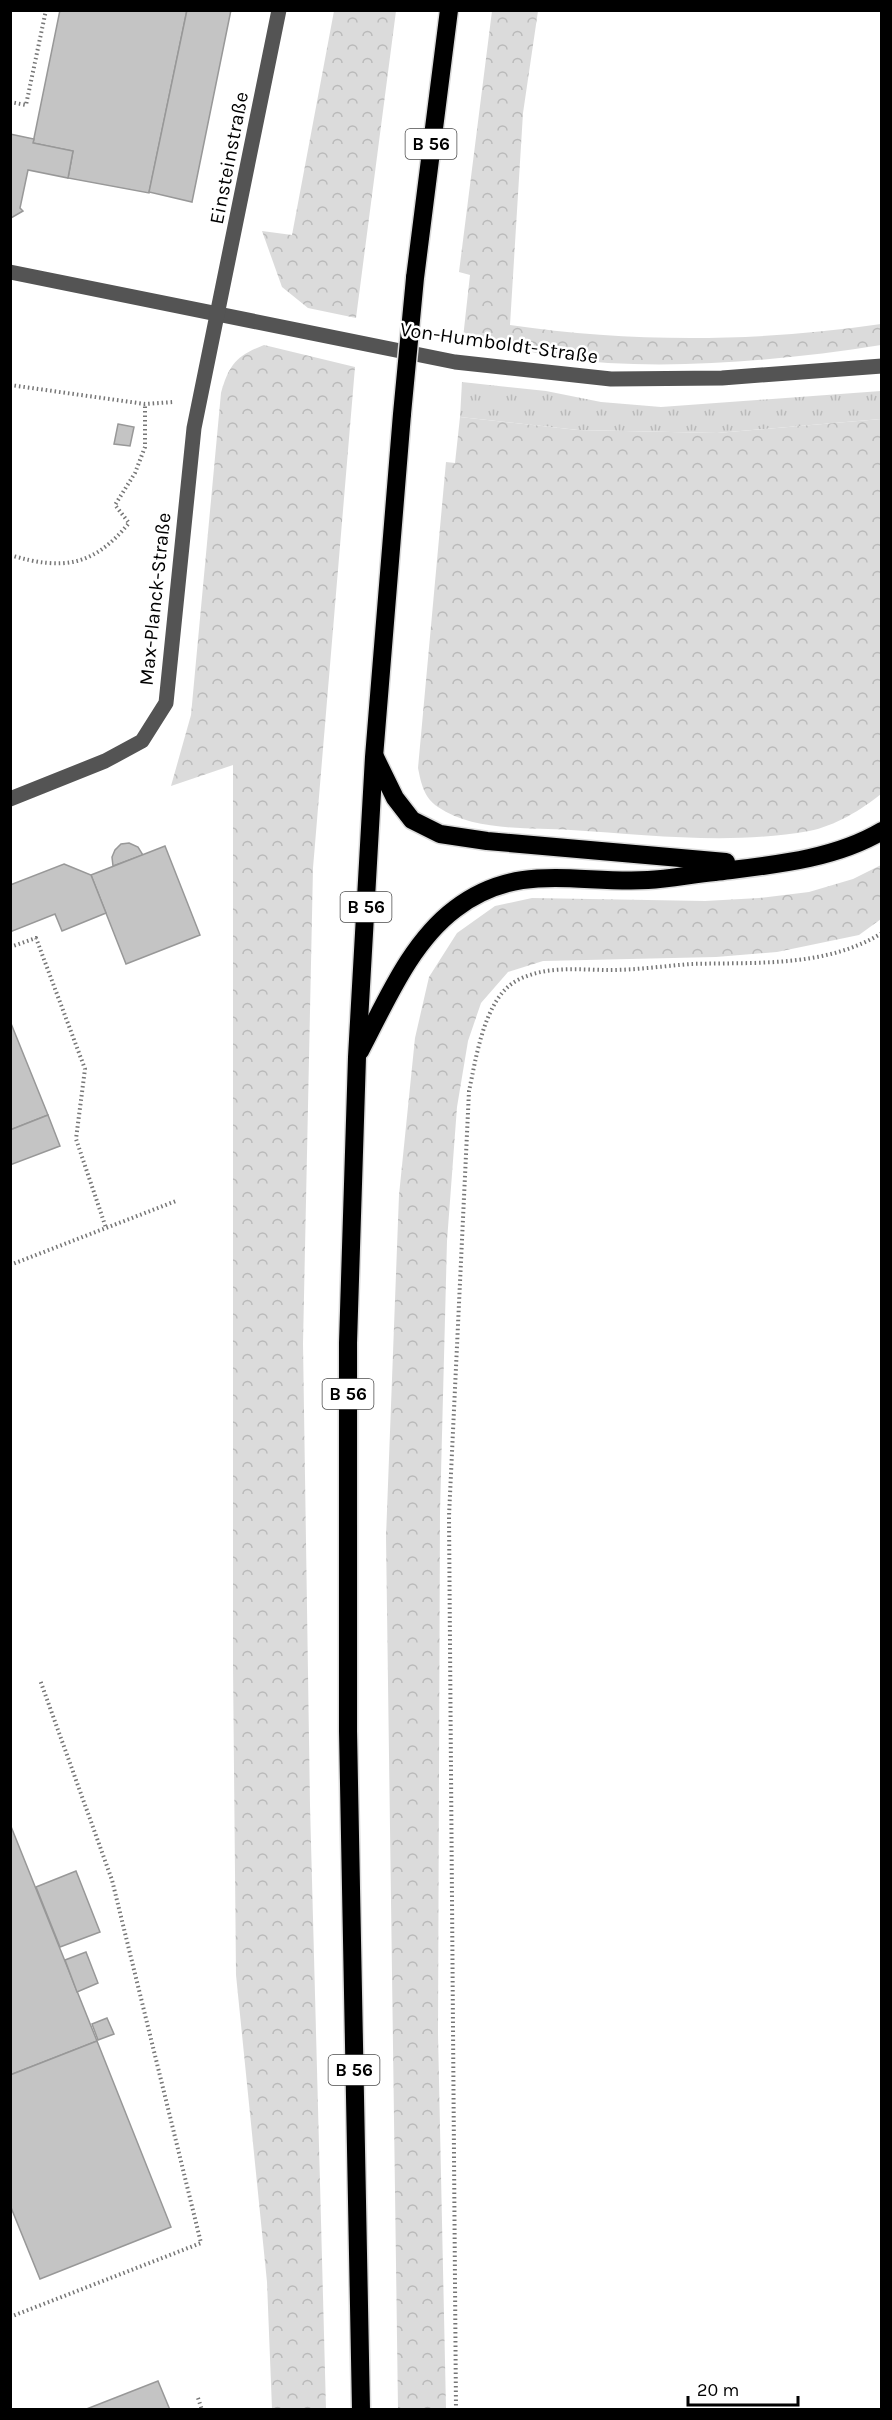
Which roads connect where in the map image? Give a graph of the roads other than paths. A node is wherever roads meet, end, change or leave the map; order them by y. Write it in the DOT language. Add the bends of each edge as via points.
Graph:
graph roads {
  1 [pos="279,10"];
  2 [pos="449,10"];
  3 [pos="10,272"];
  4 [pos="220,313"];
  5 [pos="882,366"];
  6 [pos="374,757"];
  7 [pos="10,800"];
  8 [pos="882,831"];
  9 [pos="764,866"];
  10 [pos="357,1058"];
  11 [pos="361,2409"];
  1 -- 4 [label="street, Einsteinstraße"];
  2 -- 6 [label="highway, B 56, bridge" via="415,278"];
  3 -- 4 [label="street, Von-Humboldt-Straße"];
  4 -- 5 [label="street, Von-Humboldt-Straße" via="428,358 611,379 722,378"];
  4 -- 7 [label="street, Max-Planck-Straße" via="194,428 166,703 142,741 105,761"];
  6 -- 9 [label="highway" via="395,798 412,820 440,834"];
  6 -- 10 [label="highway, B 56"];
  8 -- 9 [label="highway" via="835,851"];
  9 -- 10 [label="highway" via="647,880 528,878 497,884 474,896 436,926 387,998"];
  10 -- 11 [label="highway, B 56" via="346,1531"];
}
